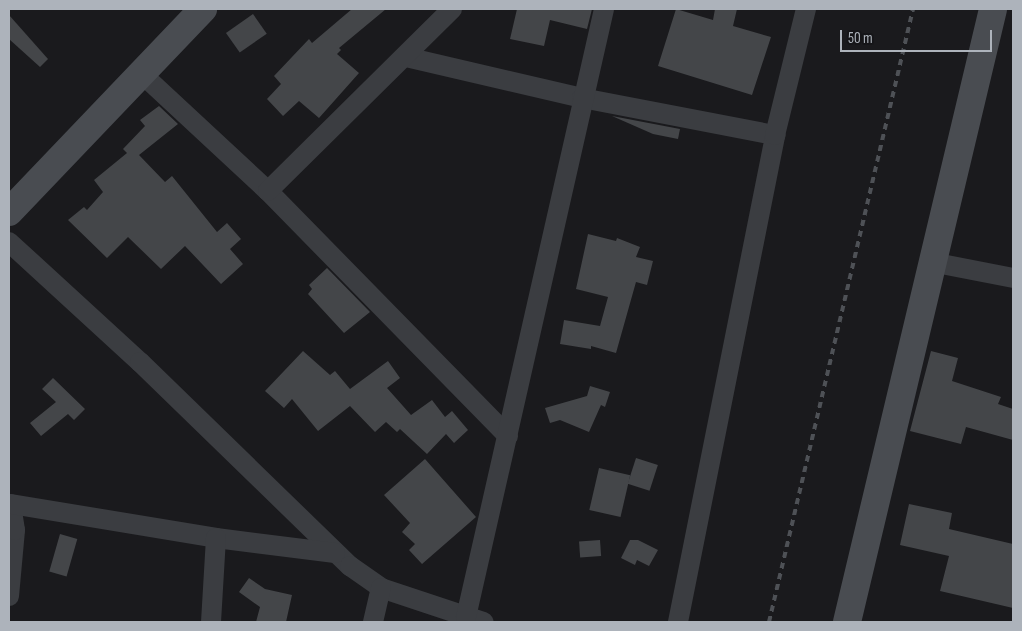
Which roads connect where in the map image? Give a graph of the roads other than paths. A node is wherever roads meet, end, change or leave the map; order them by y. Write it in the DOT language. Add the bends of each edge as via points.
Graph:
graph roads {
  1 [pos="204,9"];
  2 [pos="452,9"];
  3 [pos="604,9"];
  4 [pos="806,9"];
  5 [pos="993,9"];
  6 [pos="406,57"];
  7 [pos="142,74"];
  8 [pos="582,98"];
  9 [pos="775,135"];
  10 [pos="268,191"];
  11 [pos="9,212"];
  12 [pos="9,242"];
  13 [pos="931,262"];
  14 [pos="1013,278"];
  15 [pos="508,436"];
  16 [pos="10,502"];
  17 [pos="216,538"];
  18 [pos="335,553"];
  19 [pos="381,588"];
  20 [pos="9,596"];
  21 [pos="475,620"];
  22 [pos="211,622"];
  23 [pos="373,622"];
  24 [pos="678,622"];
  25 [pos="847,622"];
  1 -- 7 [label="main road"];
  2 -- 6 [label="street"];
  3 -- 8 [label="street"];
  4 -- 9 [label="street"];
  5 -- 13 [label="main road"];
  6 -- 8 [label="street"];
  6 -- 10 [label="street"];
  7 -- 10 [label="street"];
  7 -- 11 [label="main road"];
  8 -- 9 [label="street"];
  8 -- 15 [label="street"];
  9 -- 24 [label="street"];
  10 -- 15 [label="street"];
  12 -- 18 [label="street" via="140,362"];
  13 -- 14 [label="street"];
  13 -- 25 [label="main road"];
  15 -- 21 [label="street"];
  16 -- 17 [label="street"];
  16 -- 20 [label="street" via="15,530"];
  17 -- 18 [label="street"];
  17 -- 22 [label="street"];
  18 -- 19 [label="street"];
  19 -- 21 [label="street"];
  19 -- 23 [label="street"];
}
